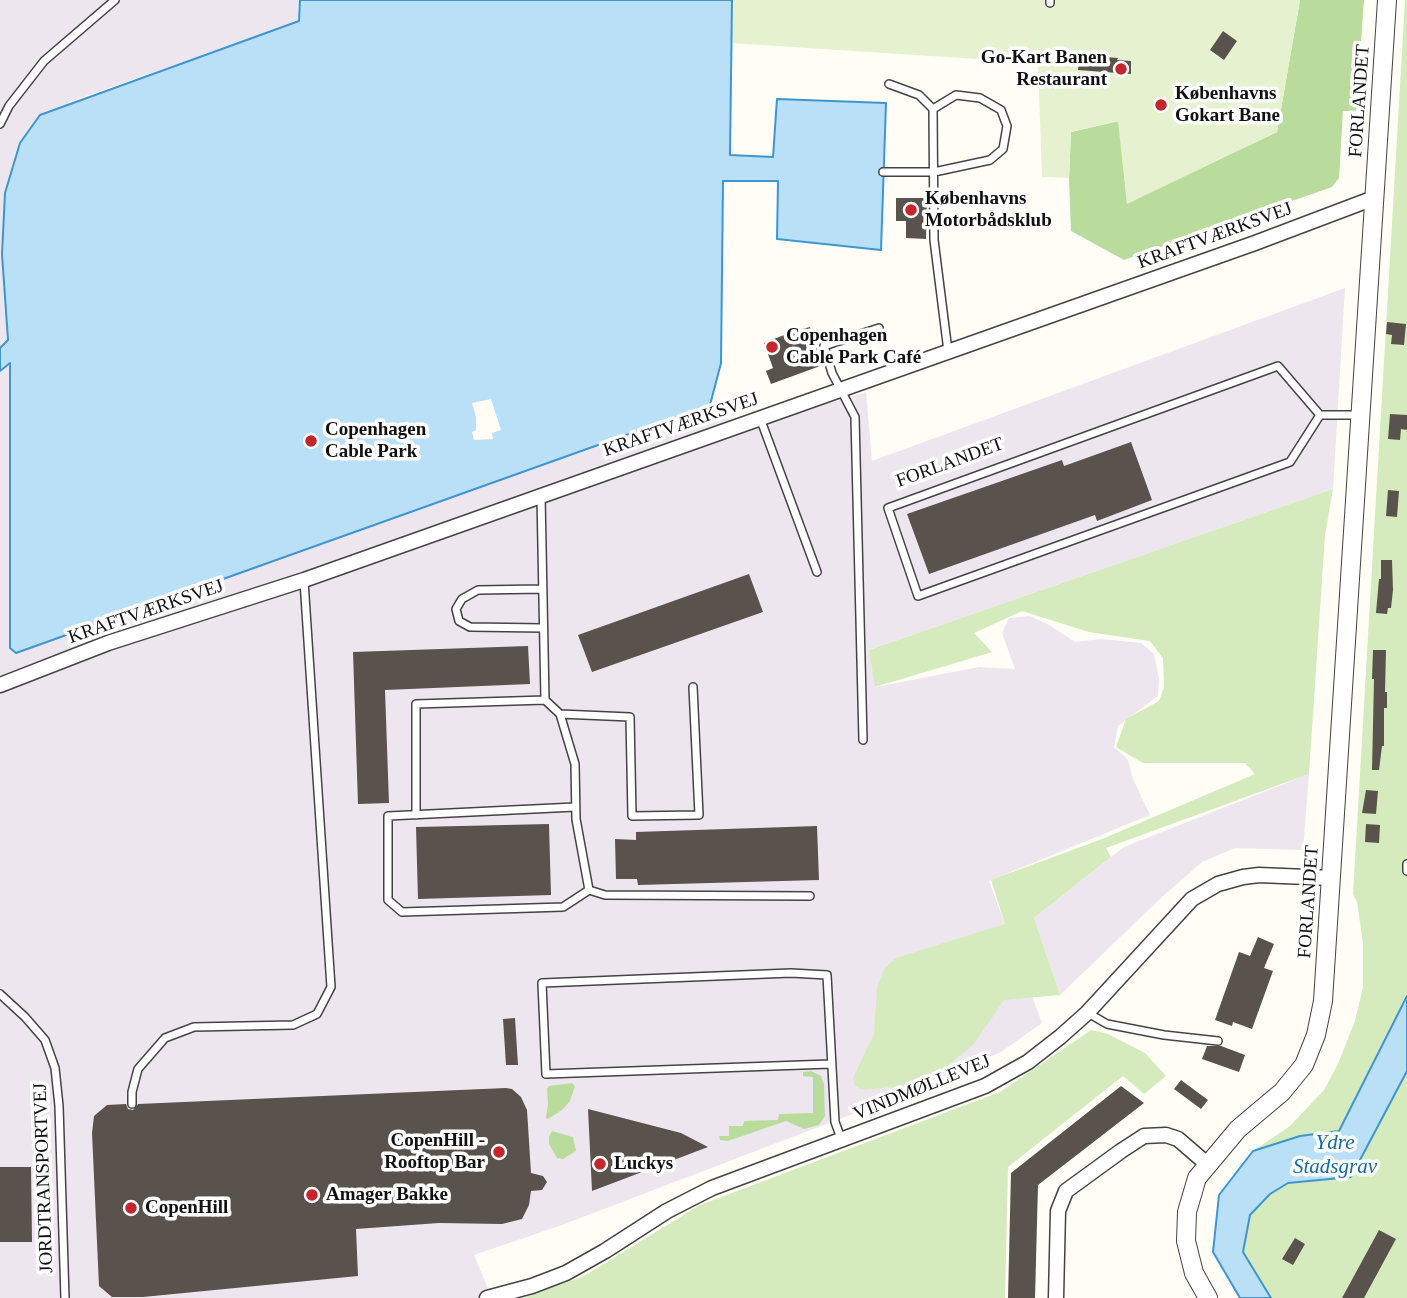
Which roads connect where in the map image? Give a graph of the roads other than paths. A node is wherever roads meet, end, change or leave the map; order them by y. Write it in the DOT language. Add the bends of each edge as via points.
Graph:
graph roads {
  1 [pos="115,0"];
  2 [pos="1387,0"];
  3 [pos="889,84"];
  4 [pos="933,109"];
  5 [pos="0,124"];
  6 [pos="884,172"];
  7 [pos="934,172"];
  8 [pos="1374,198"];
  9 [pos="879,328"];
  10 [pos="948,351"];
  11 [pos="841,388"];
  12 [pos="1320,415"];
  13 [pos="1360,415"];
  14 [pos="760,418"];
  15 [pos="541,495"];
  16 [pos="817,572"];
  17 [pos="304,579"];
  18 [pos="542,589"];
  19 [pos="543,628"];
  20 [pos="0,685"];
  21 [pos="693,687"];
  22 [pos="545,700"];
  23 [pos="560,713"];
  24 [pos="863,740"];
  25 [pos="575,807"];
  26 [pos="416,815"];
  27 [pos="1407,864"];
  28 [pos="1406,871"];
  29 [pos="1331,878"];
  30 [pos="589,890"];
  31 [pos="810,896"];
  32 [pos="0,994"];
  33 [pos="1087,1013"];
  34 [pos="1218,1041"];
  35 [pos="830,1064"];
  36 [pos="132,1104"];
  37 [pos="842,1141"];
  38 [pos="1207,1164"];
  39 [pos="65,1298"];
  40 [pos="487,1298"];
  41 [pos="1056,1298"];
  42 [pos="1208,1298"];
  1 -- 5 [label="lane" via="44,61"];
  2 -- 8 [label="street, FORLANDET"];
  3 -- 4 [label="lane" via="919,95"];
  4 -- 7 [label="lane"];
  4 -- 7 [label="lane" via="956,95 980,98 1002,110 1007,126 1003,149 990,160"];
  6 -- 7 [label="lane"];
  7 -- 10 [label="lane" via="934,240"];
  8 -- 10 [label="street, KRAFTVÆRKSVEJ"];
  8 -- 13 [label="street, FORLANDET"];
  9 -- 11 [label="lane" via="824,346"];
  10 -- 11 [label="street, KRAFTVÆRKSVEJ"];
  11 -- 14 [label="street, KRAFTVÆRKSVEJ"];
  11 -- 24 [label="lane" via="855,417"];
  12 -- 12 [label="lane, FORLANDET" via="1278,366 888,508 918,596 1290,462"];
  12 -- 13 [label="lane"];
  13 -- 29 [label="street, FORLANDET"];
  14 -- 15 [label="street, KRAFTVÆRKSVEJ"];
  14 -- 16 [label="lane"];
  15 -- 17 [label="street, KRAFTVÆRKSVEJ"];
  15 -- 18 [label="lane"];
  17 -- 20 [label="street, KRAFTVÆRKSVEJ" via="108,643"];
  17 -- 36 [label="lane" via="331,986 317,1014 293,1025 194,1027 165,1038 138,1069"];
  18 -- 19 [label="lane"];
  18 -- 19 [label="lane" via="478,590 462,599 456,609 459,621 470,627"];
  19 -- 22 [label="lane"];
  21 -- 23 [label="lane" via="699,815 632,816 629,717"];
  22 -- 23 [label="lane"];
  22 -- 26 [label="lane" via="416,704"];
  23 -- 25 [label="lane" via="575,764"];
  25 -- 26 [label="lane"];
  25 -- 30 [label="lane"];
  26 -- 30 [label="lane" via="388,817 388,900 402,912 564,908"];
  27 -- 28 [label="lane"];
  29 -- 33 [label="street, VINDMØLLEVEJ" via="1259,875 1218,884 1192,899"];
  29 -- 38 [label="street, FORLANDET" via="1323,1001 1304,1065"];
  30 -- 31 [label="lane" via="605,895"];
  32 -- 39 [label="lane, JORDTRANSPORTVEJ" via="45,1040 55,1068"];
  33 -- 34 [label="lane" via="1108,1024"];
  33 -- 37 [label="street, VINDMØLLEVEJ" via="1028,1062 979,1089"];
  35 -- 35 [label="lane" via="546,1074 542,983 827,975"];
  35 -- 37 [label="lane" via="835,1122"];
  37 -- 40 [label="street, VINDMØLLEVEJ" via="712,1188 565,1273"];
  38 -- 41 [label="street" via="1178,1139 1144,1136 1066,1191 1058,1211"];
  38 -- 42 [label="street, FORLANDET" via="1197,1178 1187,1212 1186,1241 1194,1273"];
}
